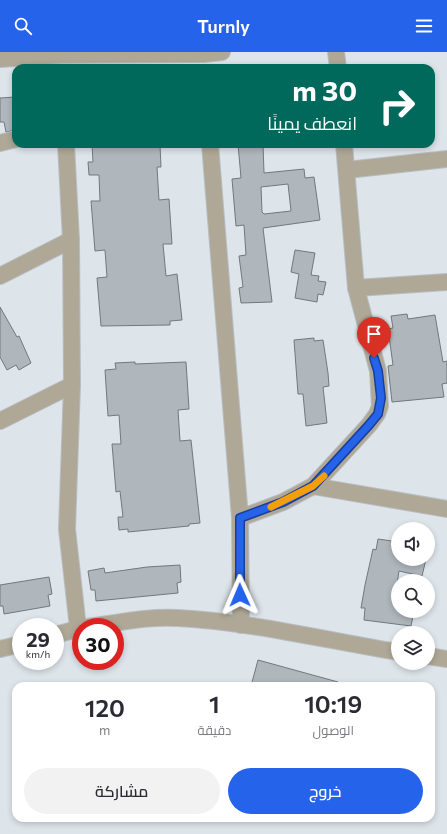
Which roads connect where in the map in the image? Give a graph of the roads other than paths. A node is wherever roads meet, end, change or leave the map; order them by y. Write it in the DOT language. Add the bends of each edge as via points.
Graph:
graph roads {
  1 [pos="222,52"];
  2 [pos="336,52"];
  3 [pos="0,59"];
  4 [pos="204,61"];
  5 [pos="62,62"];
  6 [pos="338,64"];
  7 [pos="12,140"];
  8 [pos="0,143"];
  9 [pos="66,148"];
  10 [pos="210,148"];
  11 [pos="344,148"];
  12 [pos="447,159"];
  13 [pos="347,170"];
  14 [pos="71,240"];
  15 [pos="0,276"];
  16 [pos="447,282"];
  17 [pos="356,288"];
  18 [pos="72,385"];
  19 [pos="0,421"];
  20 [pos="313,486"];
  21 [pos="447,509"];
  22 [pos="240,518"];
  23 [pos="80,618"];
  24 [pos="124,623"];
  25 [pos="241,625"];
  26 [pos="12,646"];
  27 [pos="0,649"];
  28 [pos="391,651"];
  29 [pos="435,657"];
  30 [pos="447,659"];
  31 [pos="447,665"];
  1 -- 4 [label="street"];
  2 -- 6 [label="street"];
  3 -- 5 [label="street"];
  4 -- 5 [label="street"];
  7 -- 8 [label="street"];
  9 -- 14 [label="street"];
  10 -- 22 [label="street"];
  11 -- 13 [label="street"];
  12 -- 13 [label="street"];
  13 -- 17 [label="street"];
  14 -- 15 [label="street"];
  14 -- 18 [label="street"];
  16 -- 17 [label="street"];
  17 -- 20 [label="street" via="378,371 380,406 378,414 369,425"];
  18 -- 19 [label="street"];
  18 -- 23 [label="street" via="67,529"];
  20 -- 21 [label="street"];
  20 -- 22 [label="street" via="277,505"];
  22 -- 25 [label="street"];
  24 -- 25 [label="street" via="178,618"];
  25 -- 28 [label="street"];
  26 -- 27 [label="street"];
  29 -- 30 [label="street"];
  30 -- 31 [label="street"];
}
